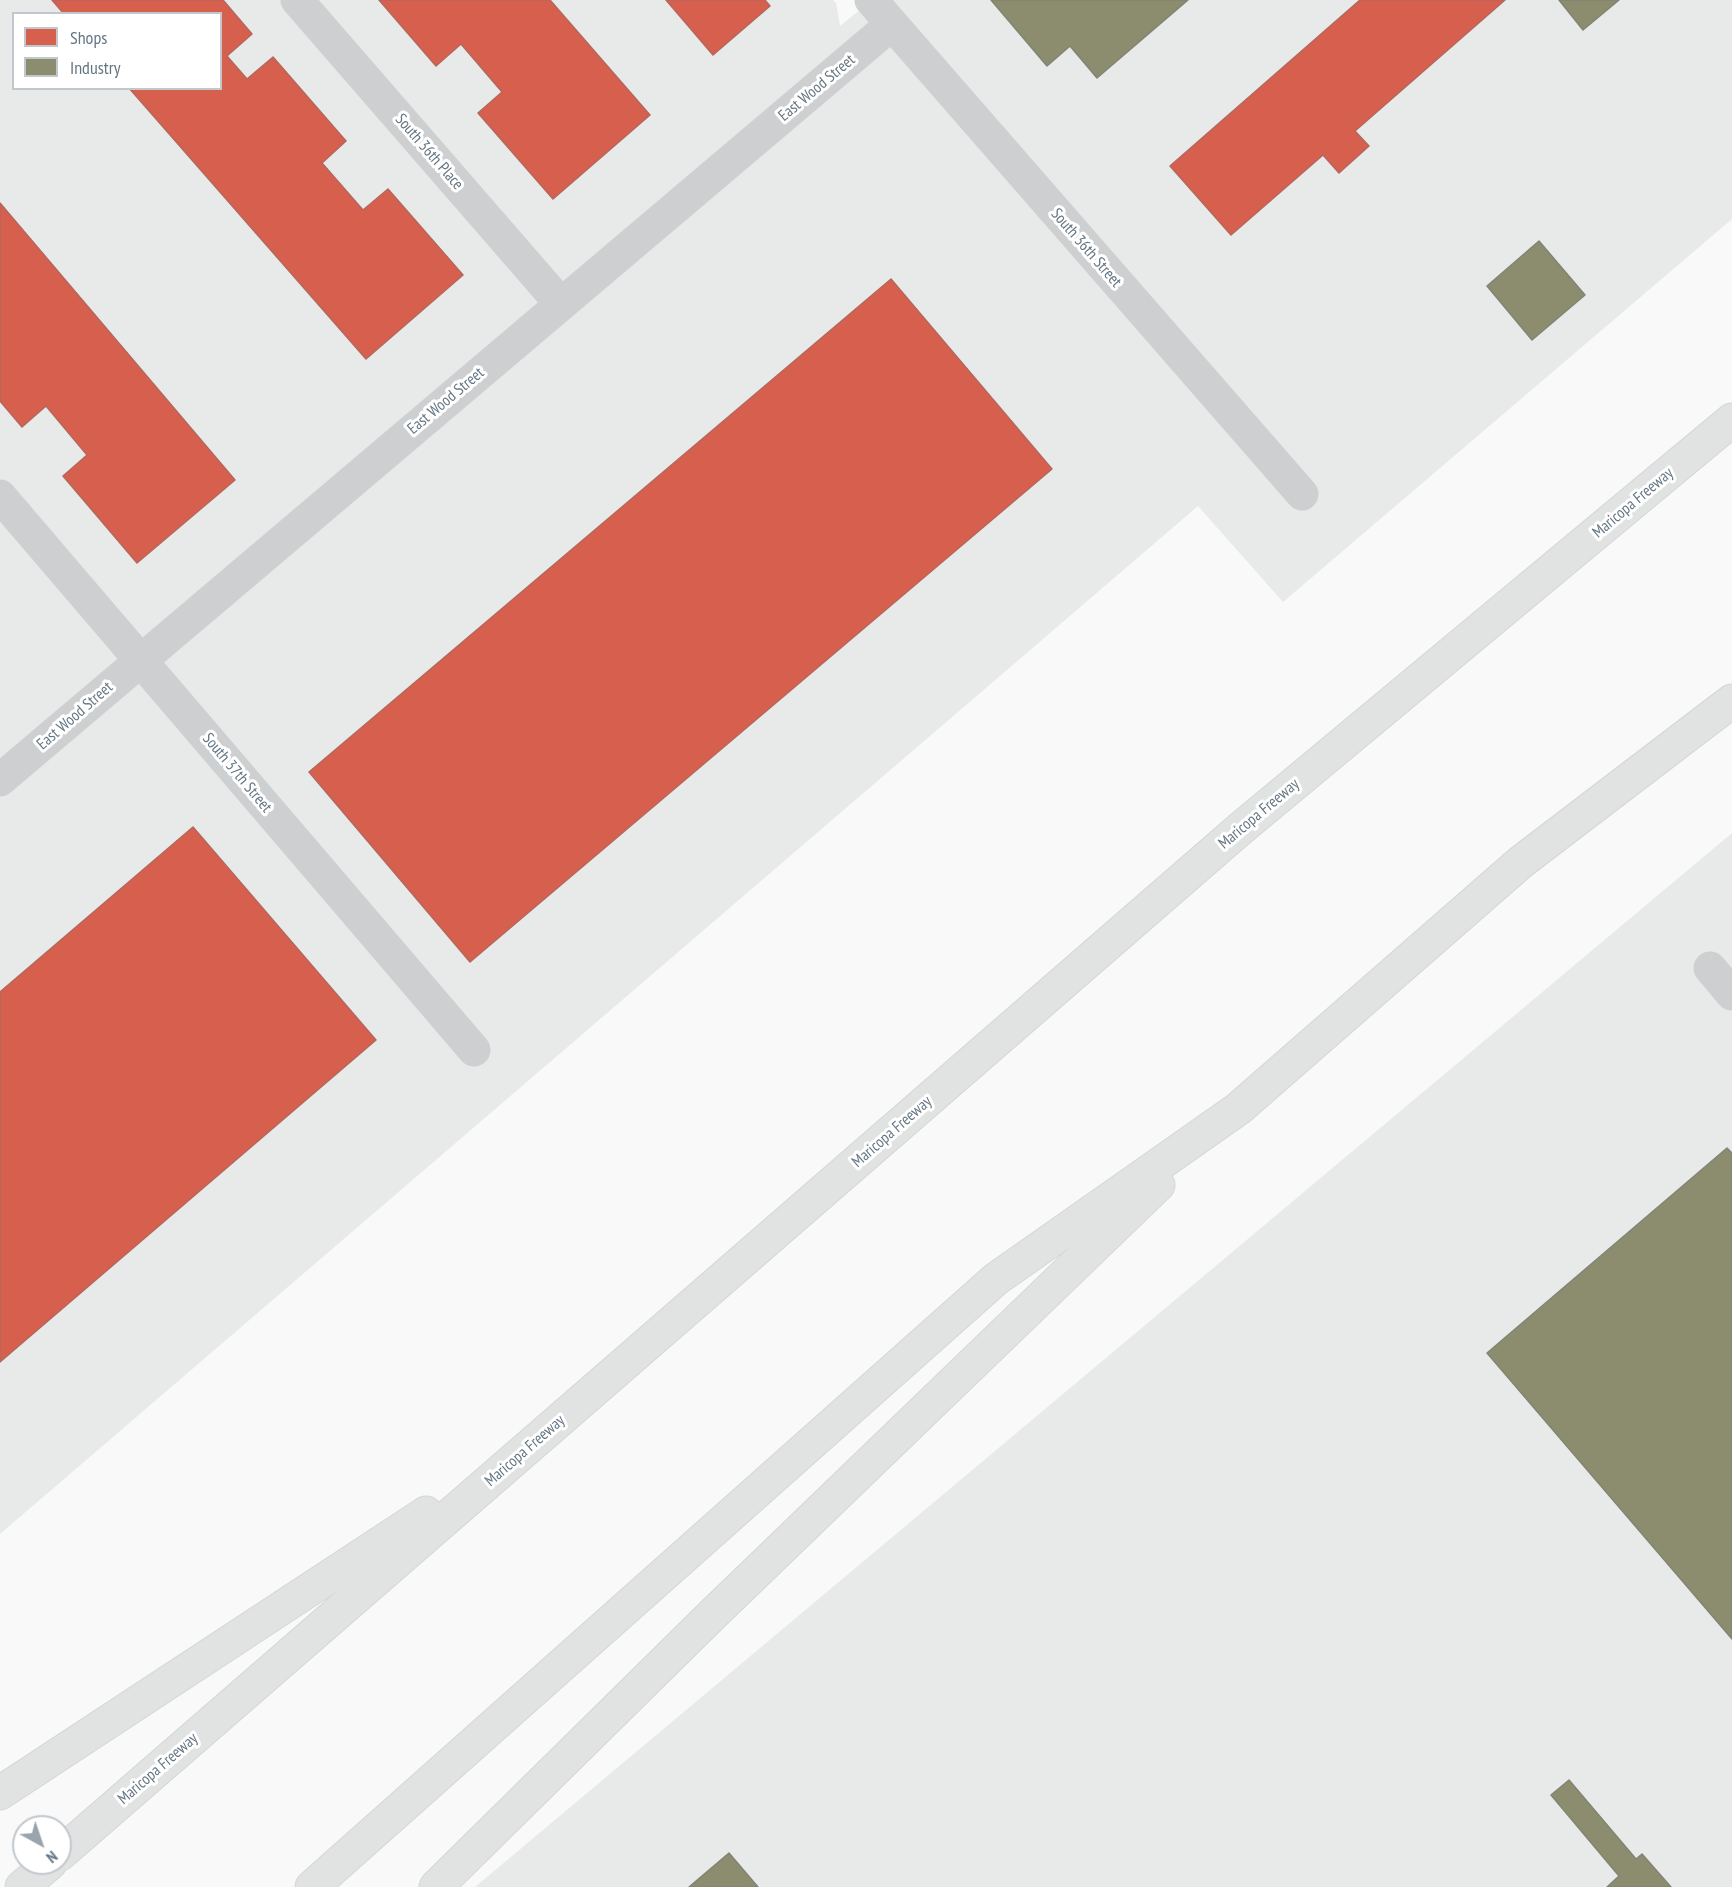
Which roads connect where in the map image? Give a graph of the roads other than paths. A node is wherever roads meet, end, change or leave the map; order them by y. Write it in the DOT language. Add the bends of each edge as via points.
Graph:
graph roads {
  1 [pos="297,0"];
  2 [pos="882,12"];
  3 [pos="561,304"];
  4 [pos="1732,420"];
  5 [pos="1302,495"];
  6 [pos="0,496"];
  7 [pos="141,660"];
  8 [pos="1732,701"];
  9 [pos="0,780"];
  10 [pos="1710,968"];
  11 [pos="1732,994"];
  12 [pos="474,1050"];
  13 [pos="1238,1109"];
  14 [pos="540,1438"];
  15 [pos="0,1793"];
  16 [pos="72,1844"];
  17 [pos="36,1875"];
  18 [pos="22,1887"];
  19 [pos="312,1887"];
  20 [pos="436,1887"];
  1 -- 3 [label="street, South 36th Place"];
  2 -- 3 [label="street, East Wood Street"];
  2 -- 5 [label="street, South 36th Street"];
  3 -- 7 [label="street, East Wood Street"];
  4 -- 14 [label="highway, Maricopa Freeway" via="1240,829"];
  6 -- 7 [label="street, South 37th Street"];
  7 -- 9 [label="street, East Wood Street"];
  7 -- 12 [label="street, South 37th Street"];
  8 -- 13 [label="highway" via="1521,862"];
  10 -- 11 [label="street"];
  13 -- 19 [label="highway" via="996,1279"];
  13 -- 20 [label="highway"];
  14 -- 15 [label="highway"];
  14 -- 16 [label="highway, Maricopa Freeway"];
  17 -- 18 [label="highway"];
}
